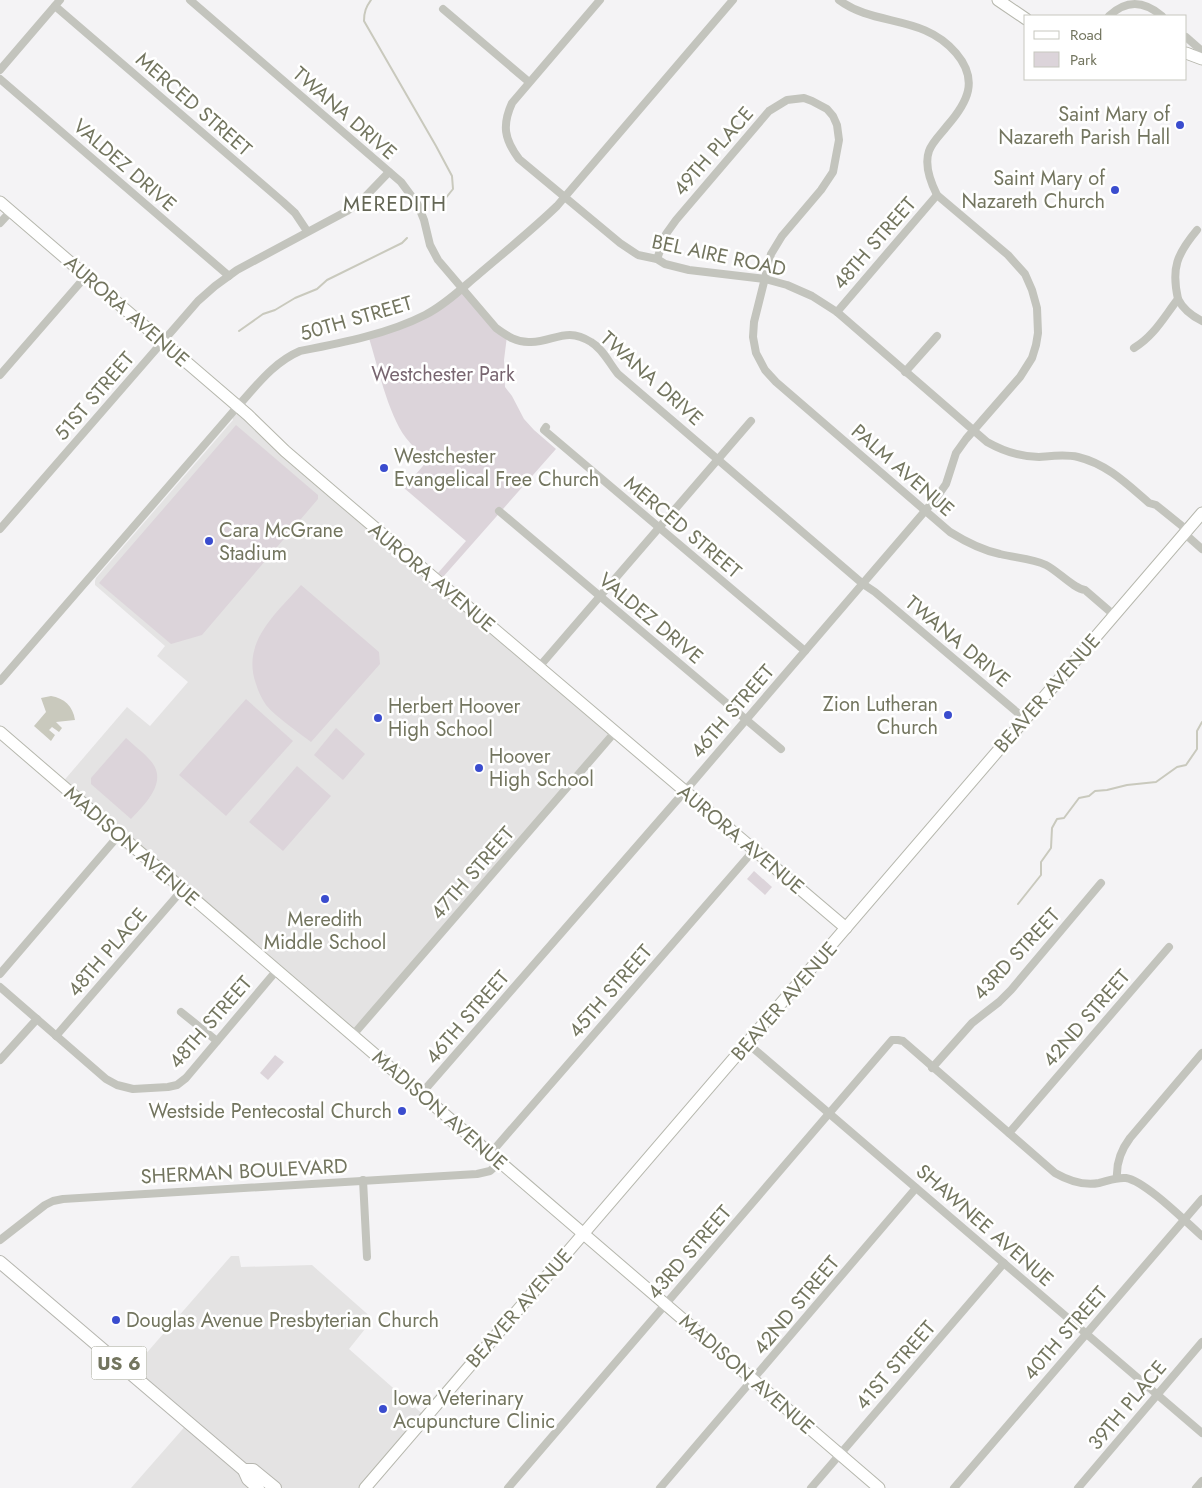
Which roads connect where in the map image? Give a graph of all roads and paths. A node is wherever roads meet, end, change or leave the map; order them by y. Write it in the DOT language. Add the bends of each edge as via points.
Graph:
graph roads {
  1 [pos="190,0"];
  2 [pos="600,0"];
  3 [pos="733,0"];
  4 [pos="839,0"];
  5 [pos="998,0"];
  6 [pos="58,3"];
  7 [pos="443,9"];
  8 [pos="1110,15"];
  9 [pos="1161,15"];
  10 [pos="1024,18"];
  11 [pos="1187,38"];
  12 [pos="1202,51"];
  13 [pos="1187,53"];
  14 [pos="1202,60"];
  15 [pos="0,70"];
  16 [pos="0,79"];
  17 [pos="529,82"];
  18 [pos="819,104"];
  19 [pos="389,172"];
  20 [pos="937,195"];
  21 [pos="564,197"];
  22 [pos="0,202"];
  23 [pos="11,211"];
  24 [pos="0,223"];
  25 [pos="1197,230"];
  26 [pos="307,231"];
  27 [pos="657,259"];
  28 [pos="86,276"];
  29 [pos="229,276"];
  30 [pos="765,279"];
  31 [pos="462,288"];
  32 [pos="1178,299"];
  33 [pos="837,312"];
  34 [pos="1202,322"];
  35 [pos="936,336"];
  36 [pos="162,341"];
  37 [pos="1134,348"];
  38 [pos="905,372"];
  39 [pos="0,375"];
  40 [pos="238,406"];
  41 [pos="751,421"];
  42 [pos="546,427"];
  43 [pos="974,431"];
  44 [pos="719,459"];
  45 [pos="500,511"];
  46 [pos="925,511"];
  47 [pos="1202,513"];
  48 [pos="659,528"];
  49 [pos="0,529"];
  50 [pos="1186,532"];
  51 [pos="1202,549"];
  52 [pos="863,584"];
  53 [pos="600,596"];
  54 [pos="1114,615"];
  55 [pos="804,651"];
  56 [pos="539,667"];
  57 [pos="0,681"];
  58 [pos="1025,719"];
  59 [pos="746,720"];
  60 [pos="0,732"];
  61 [pos="615,732"];
  62 [pos="781,749"];
  63 [pos="685,791"];
  64 [pos="119,835"];
  65 [pos="754,850"];
  66 [pos="1101,883"];
  67 [pos="182,889"];
  68 [pos="846,928"];
  69 [pos="1169,947"];
  70 [pos="277,970"];
  71 [pos="0,974"];
  72 [pos="0,987"];
  73 [pos="181,1012"];
  74 [pos="37,1019"];
  75 [pos="353,1035"];
  76 [pos="56,1036"];
  77 [pos="217,1041"];
  78 [pos="747,1043"];
  79 [pos="1202,1053"];
  80 [pos="0,1060"];
  81 [pos="932,1068"];
  82 [pos="421,1094"];
  83 [pos="829,1113"];
  84 [pos="1009,1133"];
  85 [pos="490,1154"];
  86 [pos="500,1162"];
  87 [pos="1116,1178"];
  88 [pos="363,1180"];
  89 [pos="916,1188"];
  90 [pos="1202,1199"];
  91 [pos="1184,1220"];
  92 [pos="583,1234"];
  93 [pos="1202,1236"];
  94 [pos="0,1240"];
  95 [pos="367,1257"];
  96 [pos="0,1262"];
  97 [pos="1004,1263"];
  98 [pos="665,1304"];
  99 [pos="1086,1333"];
  100 [pos="1202,1342"];
  101 [pos="753,1380"];
  102 [pos="1158,1394"];
  103 [pos="1202,1433"];
  104 [pos="840,1454"];
  105 [pos="244,1470"];
  106 [pos="1202,1481"];
  107 [pos="258,1488"];
  108 [pos="274,1488"];
  109 [pos="365,1488"];
  110 [pos="508,1488"];
  111 [pos="660,1488"];
  112 [pos="811,1488"];
  113 [pos="879,1488"];
  114 [pos="954,1488"];
  115 [pos="1078,1488"];
  116 [pos="1196,1488"];
  1 -- 19 [label="street, TWANA DRIVE"];
  2 -- 17 [label="street"];
  3 -- 21 [label="street, 50TH STREET"];
  4 -- 20 [label="street" via="864,12 924,29 948,43 964,62 970,79 967,98 928,152 928,166"];
  5 -- 10 [label="street"];
  6 -- 15 [label="street"];
  6 -- 26 [label="street, MERCED STREET" via="283,202"];
  7 -- 17 [label="street"];
  8 -- 9 [label="street" via="1130,2 1141,2"];
  11 -- 12 [label="street"];
  13 -- 14 [label="street"];
  16 -- 29 [label="street, VALDEZ DRIVE"];
  17 -- 21 [label="street, BEL AIRE ROAD" via="506,115 508,140 519,159"];
  18 -- 27 [label="street, 49TH PLACE" via="804,98 787,100 769,111 676,220 666,234"];
  18 -- 30 [label="street, PALM AVENUE" via="827,109 837,125 833,172 822,190 776,244"];
  19 -- 26 [label="street, 51ST STREET" via="364,198"];
  19 -- 31 [label="street, TWANA DRIVE" via="413,196 424,220 430,245 438,260"];
  20 -- 33 [label="street, 48TH STREET"];
  20 -- 43 [label="street, 46TH STREET" via="1008,255 1025,274 1037,308 1038,333 1032,358"];
  21 -- 27 [label="street, BEL AIRE ROAD" via="620,244 638,254"];
  21 -- 31 [label="street, 50TH STREET" via="538,224"];
  22 -- 23 [label="street, AURORA AVENUE"];
  23 -- 24 [label="street"];
  23 -- 28 [label="street, AURORA AVENUE"];
  25 -- 32 [label="street" via="1186,243 1175,267"];
  26 -- 29 [label="street, 51ST STREET"];
  27 -- 30 [label="street, BEL AIRE ROAD" via="689,270"];
  28 -- 36 [label="street, AURORA AVENUE"];
  28 -- 39 [label="street"];
  29 -- 36 [label="street, 51ST STREET" via="198,301"];
  30 -- 33 [label="street, BEL AIRE ROAD" via="812,296"];
  30 -- 46 [label="street, PALM AVENUE" via="753,338 764,370"];
  31 -- 40 [label="street, 50TH STREET" via="438,308 408,323 288,356"];
  31 -- 44 [label="street, TWANA DRIVE" via="496,328 514,339 531,342 574,335 590,341 618,374"];
  32 -- 34 [label="street"];
  32 -- 37 [label="street" via="1157,329"];
  33 -- 38 [label="street, BEL AIRE ROAD"];
  35 -- 38 [label="street"];
  36 -- 40 [label="street, AURORA AVENUE"];
  36 -- 49 [label="street, 51ST STREET"];
  38 -- 43 [label="street, BEL AIRE ROAD"];
  40 -- 56 [label="street, AURORA AVENUE" via="292,457"];
  40 -- 57 [label="street, 50TH STREET"];
  41 -- 44 [label="street"];
  42 -- 48 [label="street, MERCED STREET" via="544,430"];
  43 -- 46 [label="street, 46TH STREET" via="956,453 946,484"];
  43 -- 50 [label="street, BEL AIRE ROAD" via="987,442 1017,454 1078,457 1100,465 1149,503 1156,504"];
  44 -- 48 [label="street"];
  44 -- 52 [label="street, TWANA DRIVE"];
  45 -- 53 [label="street, VALDEZ DRIVE"];
  46 -- 52 [label="street, 46TH STREET"];
  46 -- 54 [label="street, PALM AVENUE" via="950,532 973,545 1045,565 1085,590"];
  47 -- 50 [label="street, BEAVER AVENUE"];
  48 -- 53 [label="street"];
  48 -- 55 [label="street, MERCED STREET"];
  50 -- 51 [label="street, BEL AIRE ROAD"];
  50 -- 54 [label="street, BEAVER AVENUE"];
  52 -- 55 [label="street, 46TH STREET"];
  52 -- 58 [label="street, TWANA DRIVE"];
  53 -- 56 [label="street"];
  53 -- 59 [label="street, VALDEZ DRIVE"];
  54 -- 58 [label="street, BEAVER AVENUE"];
  55 -- 59 [label="street, 46TH STREET"];
  56 -- 61 [label="street, AURORA AVENUE"];
  58 -- 68 [label="street, BEAVER AVENUE"];
  59 -- 62 [label="street, VALDEZ DRIVE"];
  59 -- 63 [label="street, 46TH STREET"];
  60 -- 64 [label="street, MADISON AVENUE"];
  61 -- 63 [label="street, AURORA AVENUE"];
  61 -- 75 [label="street, 47TH STREET"];
  63 -- 65 [label="street, AURORA AVENUE"];
  63 -- 82 [label="street, 46TH STREET"];
  64 -- 67 [label="street, MADISON AVENUE"];
  64 -- 71 [label="street"];
  65 -- 68 [label="street, AURORA AVENUE"];
  65 -- 85 [label="street, 45TH STREET"];
  66 -- 81 [label="street, 43RD STREET" via="1000,1002 972,1023"];
  67 -- 70 [label="street, MADISON AVENUE"];
  67 -- 76 [label="street, 48TH PLACE"];
  68 -- 78 [label="street, BEAVER AVENUE"];
  69 -- 84 [label="street, 42ND STREET"];
  70 -- 75 [label="street, MADISON AVENUE"];
  70 -- 77 [label="street, 48TH STREET"];
  72 -- 74 [label="street"];
  73 -- 77 [label="street"];
  74 -- 76 [label="street"];
  74 -- 80 [label="street"];
  75 -- 82 [label="street, MADISON AVENUE"];
  76 -- 77 [label="street, 48TH STREET" via="106,1078 133,1089 177,1085"];
  78 -- 83 [label="street, SHAWNEE AVENUE"];
  78 -- 92 [label="street, BEAVER AVENUE"];
  79 -- 87 [label="street" via="1123,1148 1118,1158"];
  81 -- 83 [label="street, 43RD STREET" via="903,1041 892,1040"];
  81 -- 84 [label="street"];
  82 -- 85 [label="street, MADISON AVENUE"];
  83 -- 89 [label="street, SHAWNEE AVENUE"];
  83 -- 98 [label="street, 43RD STREET"];
  84 -- 87 [label="street" via="1055,1173 1070,1181 1087,1184"];
  85 -- 86 [label="street, MADISON AVENUE"];
  86 -- 88 [label="street, SHERMAN BOULEVARD" via="485,1173"];
  86 -- 92 [label="street, MADISON AVENUE"];
  87 -- 91 [label="street" via="1140,1184"];
  88 -- 94 [label="street, SHERMAN BOULEVARD" via="63,1199 45,1205"];
  88 -- 95 [label="street"];
  89 -- 97 [label="street, SHAWNEE AVENUE"];
  89 -- 101 [label="street, 42ND STREET"];
  90 -- 91 [label="street, 40TH STREET"];
  91 -- 93 [label="street"];
  91 -- 99 [label="street, 40TH STREET"];
  92 -- 98 [label="street, MADISON AVENUE"];
  92 -- 109 [label="street, BEAVER AVENUE"];
  96 -- 105 [label="main road, US 6"];
  97 -- 99 [label="street, SHAWNEE AVENUE"];
  97 -- 104 [label="street, 41ST STREET"];
  98 -- 101 [label="street, MADISON AVENUE"];
  98 -- 110 [label="street, 43RD STREET"];
  99 -- 102 [label="street, SHAWNEE AVENUE"];
  99 -- 114 [label="street, 40TH STREET"];
  100 -- 102 [label="street, 39TH PLACE"];
  101 -- 104 [label="street, MADISON AVENUE"];
  101 -- 111 [label="street, 42ND STREET"];
  102 -- 103 [label="street, SHAWNEE AVENUE"];
  102 -- 115 [label="street, 39TH PLACE"];
  104 -- 112 [label="street, 41ST STREET"];
  104 -- 113 [label="street, MADISON AVENUE"];
  105 -- 107 [label="main road, US 6"];
  105 -- 108 [label="main road, US 6" via="253,1470"];
  106 -- 116 [label="street"];
}
